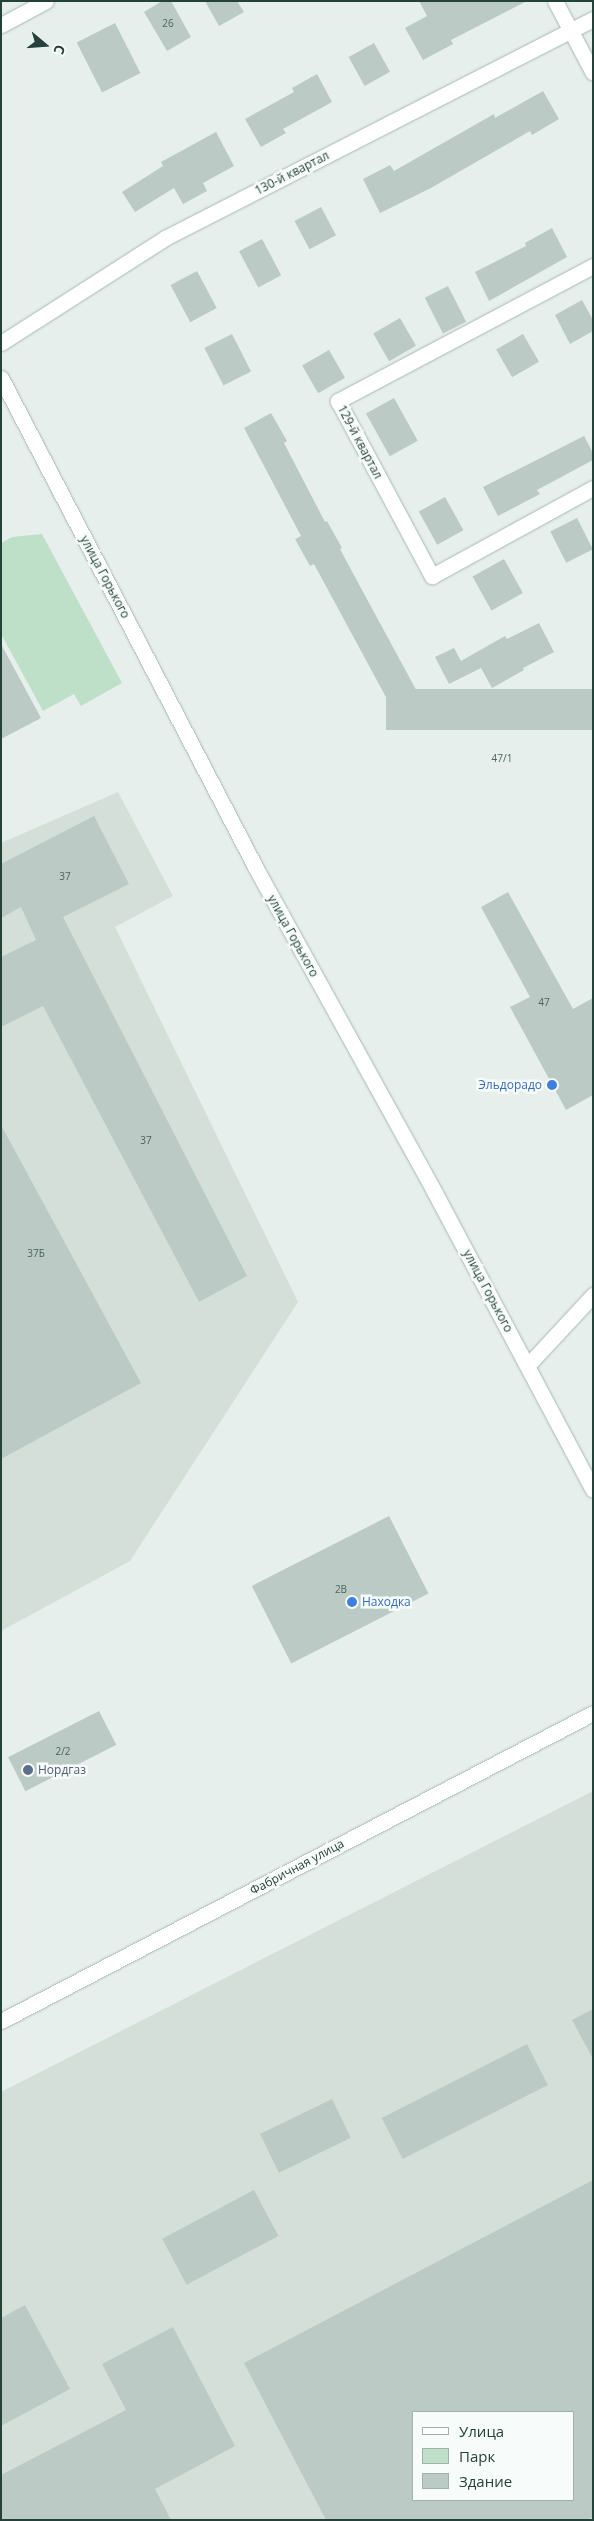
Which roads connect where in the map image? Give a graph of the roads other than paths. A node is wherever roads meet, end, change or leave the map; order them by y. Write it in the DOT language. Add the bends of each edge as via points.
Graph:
graph roads {
  1 [pos="46,1"];
  2 [pos="555,1"];
  3 [pos="593,19"];
  4 [pos="1,26"];
  5 [pos="571,30"];
  6 [pos="593,73"];
  7 [pos="593,266"];
  8 [pos="1,343"];
  9 [pos="1,378"];
  10 [pos="593,488"];
  11 [pos="593,1295"];
  12 [pos="528,1365"];
  13 [pos="593,1490"];
  14 [pos="593,1713"];
  15 [pos="1,2021"];
  1 -- 4 [label="main road"];
  2 -- 5 [label="main road"];
  3 -- 5 [label="main road, 130-й квартал"];
  5 -- 6 [label="main road"];
  5 -- 8 [label="main road, 130-й квартал" via="166,238"];
  7 -- 10 [label="main road, 129-й квартал" via="338,401 432,576"];
  9 -- 12 [label="main road, улица Горького" via="259,874"];
  11 -- 12 [label="main road"];
  12 -- 13 [label="main road, улица Горького"];
  14 -- 15 [label="main road, Фабричная улица"];
}
